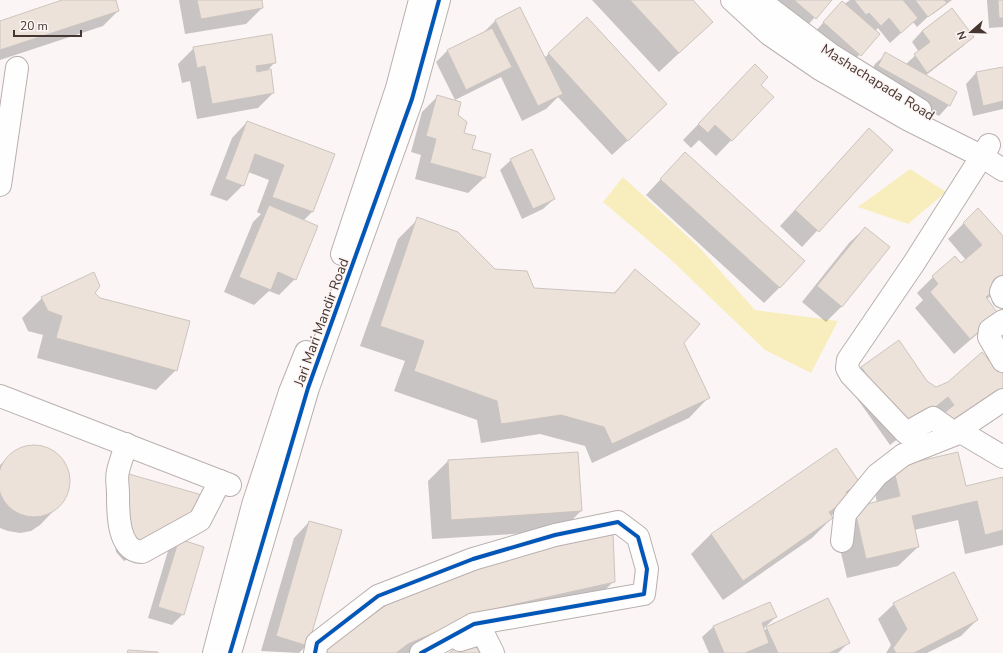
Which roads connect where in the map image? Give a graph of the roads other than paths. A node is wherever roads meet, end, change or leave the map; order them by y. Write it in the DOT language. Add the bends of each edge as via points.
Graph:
graph roads {
  1 [pos="420,0"];
  2 [pos="439,0"];
  3 [pos="749,4"];
  4 [pos="17,68"];
  5 [pos="996,158"];
  6 [pos="0,185"];
  7 [pos="366,204"];
  8 [pos="1003,287"];
  9 [pos="1003,297"];
  10 [pos="1003,321"];
  11 [pos="1003,361"];
  12 [pos="0,396"];
  13 [pos="1003,400"];
  14 [pos="126,444"];
  15 [pos="1003,457"];
  16 [pos="225,483"];
  17 [pos="269,487"];
  18 [pos="262,509"];
  19 [pos="842,541"];
  20 [pos="214,653"];
  21 [pos="230,653"];
  22 [pos="314,653"];
  23 [pos="421,653"];
  24 [pos="435,653"];
  25 [pos="493,653"];
  1 -- 7 [label="street"];
  2 -- 7 [label="street, Jari Mari Mandir Road" via="412,99"];
  3 -- 5 [label="street, Mashachapada Road" via="825,62 914,106"];
  4 -- 6 [label="street"];
  5 -- 13 [label="street" via="914,263 848,360 847,368 906,433 931,418 935,418 954,433"];
  7 -- 17 [label="street, Jari Mari Mandir Road" via="308,388"];
  8 -- 9 [label="street"];
  10 -- 11 [label="street" via="990,330 989,337"];
  12 -- 14 [label="street"];
  14 -- 16 [label="street"];
  14 -- 16 [label="street" via="118,472 119,520 123,536 131,550 142,552 200,520"];
  15 -- 19 [label="street" via="961,432 903,455 877,475 845,514"];
  16 -- 17 [label="street" via="245,481"];
  16 -- 18 [label="street" via="238,498"];
  17 -- 18 [label="street, Jari Mari Mandir Road"];
  18 -- 20 [label="street"];
  18 -- 21 [label="street, Jari Mari Mandir Road"];
  22 -- 23 [label="street" via="316,643 378,596 473,559 555,536 618,522 638,537 647,569 644,594 474,624"];
  24 -- 25 [label="street" via="452,643 483,633"];
}
